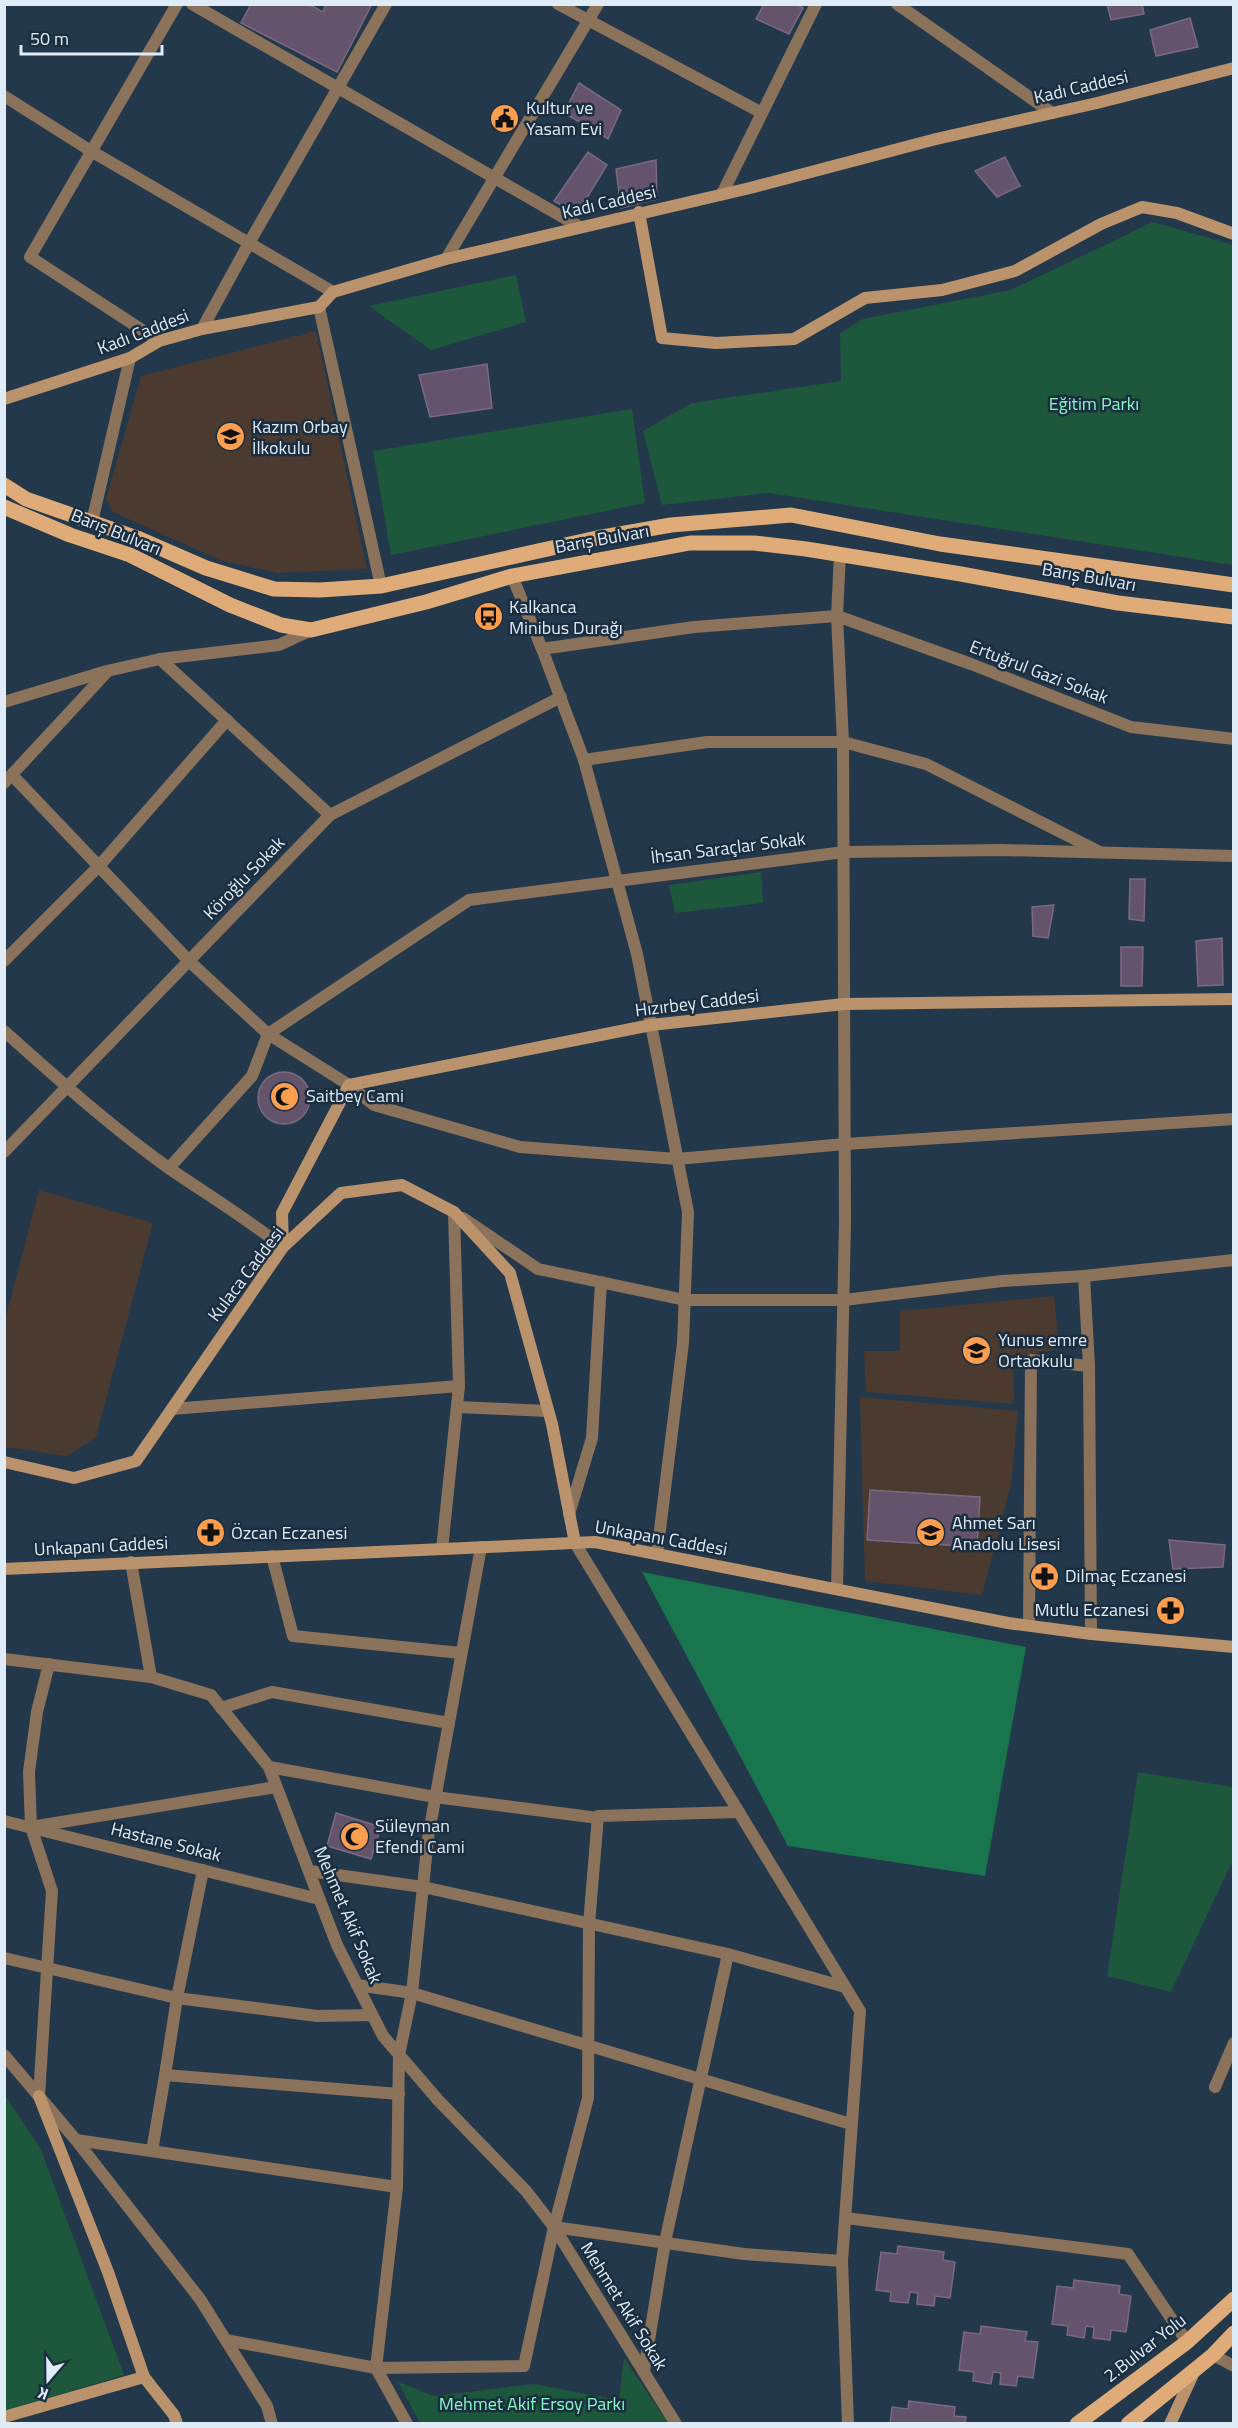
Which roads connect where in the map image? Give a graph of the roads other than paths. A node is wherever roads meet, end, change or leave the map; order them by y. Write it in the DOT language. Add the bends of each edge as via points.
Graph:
graph roads {
  1 [pos="177,4"];
  2 [pos="192,4"];
  3 [pos="386,4"];
  4 [pos="558,4"];
  5 [pos="598,4"];
  6 [pos="816,4"];
  7 [pos="897,4"];
  8 [pos="588,21"];
  9 [pos="1233,68"];
  10 [pos="337,88"];
  11 [pos="4,96"];
  12 [pos="762,113"];
  13 [pos="1052,113"];
  14 [pos="91,151"];
  15 [pos="495,178"];
  16 [pos="722,194"];
  17 [pos="639,212"];
  18 [pos="580,227"];
  19 [pos="1233,234"];
  20 [pos="249,243"];
  21 [pos="446,259"];
  22 [pos="333,292"];
  23 [pos="319,307"];
  24 [pos="202,329"];
  25 [pos="159,341"];
  26 [pos="130,358"];
  27 [pos="4,399"];
  28 [pos="4,485"];
  29 [pos="4,494"];
  30 [pos="26,499"];
  31 [pos="4,507"];
  32 [pos="92,522"];
  33 [pos="840,554"];
  34 [pos="512,576"];
  35 [pos="1233,585"];
  36 [pos="381,586"];
  37 [pos="837,616"];
  38 [pos="1233,617"];
  39 [pos="311,630"];
  40 [pos="542,649"];
  41 [pos="160,659"];
  42 [pos="107,671"];
  43 [pos="561,697"];
  44 [pos="4,702"];
  45 [pos="227,720"];
  46 [pos="1233,739"];
  47 [pos="843,742"];
  48 [pos="584,760"];
  49 [pos="8,779"];
  50 [pos="330,815"];
  51 [pos="844,852"];
  52 [pos="1101,852"];
  53 [pos="1233,856"];
  54 [pos="99,866"];
  55 [pos="617,879"];
  56 [pos="4,961"];
  57 [pos="189,961"];
  58 [pos="1233,999"];
  59 [pos="844,1004"];
  60 [pos="651,1025"];
  61 [pos="4,1031"];
  62 [pos="268,1034"];
  63 [pos="349,1085"];
  64 [pos="67,1087"];
  65 [pos="1233,1119"];
  66 [pos="845,1144"];
  67 [pos="4,1152"];
  68 [pos="678,1159"];
  69 [pos="169,1168"];
  70 [pos="454,1212"];
  71 [pos="284,1247"];
  72 [pos="1233,1260"];
  73 [pos="1084,1276"];
  74 [pos="601,1282"];
  75 [pos="685,1300"];
  76 [pos="844,1300"];
  77 [pos="1089,1366"];
  78 [pos="459,1386"];
  79 [pos="457,1407"];
  80 [pos="172,1408"];
  81 [pos="548,1411"];
  82 [pos="4,1462"];
  83 [pos="570,1514"];
  84 [pos="575,1542"];
  85 [pos="481,1546"];
  86 [pos="442,1548"];
  87 [pos="657,1554"];
  88 [pos="272,1556"];
  89 [pos="130,1562"];
  90 [pos="4,1569"];
  91 [pos="837,1590"];
  92 [pos="1029,1625"];
  93 [pos="1091,1634"];
  94 [pos="1233,1647"];
  95 [pos="461,1653"];
  96 [pos="4,1659"];
  97 [pos="49,1664"];
  98 [pos="151,1677"];
  99 [pos="221,1708"];
  100 [pos="449,1723"];
  101 [pos="268,1767"];
  102 [pos="276,1787"];
  103 [pos="435,1797"];
  104 [pos="739,1812"];
  105 [pos="598,1818"];
  106 [pos="4,1821"];
  107 [pos="31,1827"];
  108 [pos="203,1870"];
  109 [pos="309,1871"];
  110 [pos="423,1887"];
  111 [pos="319,1899"];
  112 [pos="589,1924"];
  113 [pos="728,1954"];
  114 [pos="4,1958"];
  115 [pos="47,1969"];
  116 [pos="357,1985"];
  117 [pos="845,1987"];
  118 [pos="412,1994"];
  119 [pos="177,1998"];
  120 [pos="372,2015"];
  121 [pos="1233,2043"];
  122 [pos="588,2046"];
  123 [pos="4,2055"];
  124 [pos="399,2055"];
  125 [pos="165,2075"];
  126 [pos="700,2078"];
  127 [pos="1215,2087"];
  128 [pos="399,2094"];
  129 [pos="39,2096"];
  130 [pos="851,2124"];
  131 [pos="76,2140"];
  132 [pos="152,2151"];
  133 [pos="397,2187"];
  134 [pos="846,2218"];
  135 [pos="554,2227"];
  136 [pos="665,2242"];
  137 [pos="842,2261"];
  138 [pos="1233,2299"];
  139 [pos="1233,2333"];
  140 [pos="226,2340"];
  141 [pos="1187,2342"];
  142 [pos="1213,2355"];
  143 [pos="1233,2366"];
  144 [pos="376,2368"];
  145 [pos="1196,2369"];
  146 [pos="644,2371"];
  147 [pos="144,2377"];
  148 [pos="4,2417"];
  149 [pos="177,2424"];
  150 [pos="273,2424"];
  151 [pos="407,2424"];
  152 [pos="676,2424"];
  153 [pos="848,2424"];
  154 [pos="1077,2424"];
  155 [pos="1128,2424"];
  156 [pos="1170,2424"];
  1 -- 14 [label="street"];
  2 -- 10 [label="street"];
  3 -- 10 [label="street"];
  4 -- 8 [label="street"];
  5 -- 8 [label="street"];
  6 -- 12 [label="street"];
  7 -- 13 [label="street"];
  8 -- 12 [label="street"];
  8 -- 15 [label="street"];
  9 -- 13 [label="main road, Kadı Caddesi"];
  10 -- 15 [label="street"];
  10 -- 20 [label="street"];
  11 -- 14 [label="street"];
  12 -- 16 [label="street"];
  13 -- 16 [label="main road, Kadı Caddesi"];
  14 -- 20 [label="street"];
  14 -- 25 [label="street" via="30,257"];
  15 -- 18 [label="street"];
  15 -- 21 [label="street"];
  16 -- 17 [label="main road, Kadı Caddesi"];
  17 -- 18 [label="main road, Kadı Caddesi"];
  17 -- 19 [label="main road" via="662,338 716,343 794,339 865,298 942,290 1015,271 1101,224 1142,207 1176,213"];
  18 -- 21 [label="main road, Kadı Caddesi"];
  20 -- 22 [label="street"];
  20 -- 24 [label="street"];
  21 -- 22 [label="main road, Kadı Caddesi"];
  22 -- 23 [label="main road"];
  23 -- 24 [label="main road, Kadı Caddesi"];
  23 -- 36 [label="street"];
  24 -- 25 [label="main road, Kadı Caddesi"];
  25 -- 26 [label="main road, Kadı Caddesi"];
  26 -- 27 [label="main road, Kadı Caddesi"];
  26 -- 32 [label="street"];
  28 -- 30 [label="main road, Barış Bulvarı"];
  29 -- 30 [label="main road"];
  30 -- 32 [label="main road, Barış Bulvarı"];
  31 -- 39 [label="main road, Barış Bulvarı" via="130,555 230,605 280,625"];
  32 -- 36 [label="main road, Barış Bulvarı" via="206,568 274,589"];
  33 -- 34 [label="main road, Barış Bulvarı" via="754,543 690,543"];
  33 -- 37 [label="street"];
  33 -- 38 [label="main road, Barış Bulvarı" via="1118,603"];
  34 -- 39 [label="main road, Barış Bulvarı"];
  34 -- 40 [label="street"];
  35 -- 36 [label="main road, Barış Bulvarı" via="940,544 791,515 661,527 597,538"];
  37 -- 40 [label="street" via="694,627"];
  37 -- 46 [label="street, Ertuğrul Gazi Sokak" via="1131,727"];
  37 -- 47 [label="street"];
  39 -- 41 [label="street" via="279,645"];
  40 -- 43 [label="street"];
  41 -- 42 [label="street"];
  41 -- 45 [label="street"];
  42 -- 44 [label="street"];
  42 -- 49 [label="street"];
  43 -- 48 [label="street"];
  43 -- 50 [label="street, Köroğlu Sokak"];
  45 -- 50 [label="street"];
  45 -- 54 [label="street"];
  47 -- 48 [label="street" via="706,742"];
  47 -- 51 [label="street"];
  47 -- 52 [label="street" via="926,764"];
  48 -- 55 [label="street"];
  49 -- 54 [label="street"];
  50 -- 57 [label="street, Köroğlu Sokak"];
  51 -- 52 [label="street, İhsan Saraçlar Sokak"];
  51 -- 55 [label="street, İhsan Saraçlar Sokak"];
  51 -- 59 [label="street"];
  52 -- 53 [label="street, İhsan Saraçlar Sokak"];
  54 -- 56 [label="street"];
  54 -- 57 [label="street"];
  55 -- 60 [label="street"];
  55 -- 62 [label="street, İhsan Saraçlar Sokak" via="469,900"];
  57 -- 62 [label="street"];
  57 -- 64 [label="street, Köroğlu Sokak"];
  58 -- 59 [label="main road, Hızırbey Caddesi"];
  59 -- 60 [label="main road, Hızırbey Caddesi"];
  59 -- 66 [label="street"];
  60 -- 63 [label="main road, Hızırbey Caddesi"];
  60 -- 68 [label="street"];
  61 -- 64 [label="street"];
  62 -- 63 [label="street"];
  62 -- 69 [label="street" via="252,1076"];
  63 -- 68 [label="street" via="374,1105 520,1147"];
  63 -- 71 [label="main road" via="282,1213"];
  64 -- 67 [label="street, Köroğlu Sokak"];
  64 -- 69 [label="street"];
  65 -- 66 [label="street"];
  66 -- 68 [label="street"];
  66 -- 76 [label="street"];
  68 -- 75 [label="street" via="688,1212"];
  69 -- 71 [label="street"];
  70 -- 71 [label="main road, Kulaca Caddesi" via="402,1185 340,1193"];
  70 -- 74 [label="street" via="538,1269"];
  70 -- 78 [label="street"];
  70 -- 81 [label="main road, Kulaca Caddesi" via="510,1273"];
  71 -- 80 [label="main road, Kulaca Caddesi"];
  72 -- 73 [label="street"];
  73 -- 76 [label="street" via="1002,1281"];
  73 -- 77 [label="street"];
  74 -- 75 [label="street"];
  74 -- 83 [label="street" via="592,1438"];
  75 -- 76 [label="street"];
  75 -- 87 [label="street"];
  76 -- 91 [label="street"];
  77 -- 92 [label="street" via="1031,1360"];
  77 -- 93 [label="street"];
  78 -- 79 [label="street"];
  78 -- 80 [label="street"];
  79 -- 81 [label="street"];
  79 -- 86 [label="street"];
  80 -- 82 [label="main road, Kulaca Caddesi" via="136,1461 74,1478"];
  81 -- 83 [label="main road, Kulaca Caddesi"];
  83 -- 84 [label="main road, Kulaca Caddesi"];
  84 -- 85 [label="main road, Unkapanı Caddesi"];
  84 -- 87 [label="main road, Unkapanı Caddesi" via="596,1542"];
  84 -- 104 [label="street"];
  85 -- 86 [label="main road, Unkapanı Caddesi"];
  85 -- 95 [label="street"];
  86 -- 88 [label="main road, Unkapanı Caddesi"];
  87 -- 91 [label="main road, Unkapanı Caddesi"];
  88 -- 89 [label="main road, Unkapanı Caddesi"];
  88 -- 95 [label="street" via="293,1636"];
  89 -- 90 [label="main road, Unkapanı Caddesi"];
  89 -- 98 [label="street"];
  91 -- 92 [label="main road, Unkapanı Caddesi"];
  92 -- 93 [label="main road, Unkapanı Caddesi"];
  93 -- 94 [label="main road, Unkapanı Caddesi"];
  95 -- 100 [label="street"];
  96 -- 97 [label="street, Mehmet Akif Sokak"];
  97 -- 98 [label="street, Mehmet Akif Sokak"];
  97 -- 107 [label="street" via="29,1772"];
  98 -- 99 [label="street, Mehmet Akif Sokak" via="212,1695"];
  99 -- 100 [label="street" via="272,1692"];
  99 -- 101 [label="street, Mehmet Akif Sokak"];
  100 -- 103 [label="street"];
  101 -- 102 [label="street, Mehmet Akif Sokak"];
  101 -- 103 [label="street"];
  102 -- 107 [label="street"];
  102 -- 109 [label="street, Mehmet Akif Sokak"];
  103 -- 105 [label="street"];
  103 -- 110 [label="street"];
  104 -- 105 [label="street"];
  104 -- 117 [label="street"];
  105 -- 112 [label="street"];
  106 -- 107 [label="street, Hastane Sokak"];
  107 -- 108 [label="street, Hastane Sokak"];
  107 -- 115 [label="street" via="52,1891"];
  108 -- 111 [label="street, Hastane Sokak"];
  108 -- 119 [label="street"];
  109 -- 110 [label="street"];
  109 -- 111 [label="street, Mehmet Akif Sokak"];
  110 -- 112 [label="street"];
  110 -- 118 [label="street"];
  111 -- 116 [label="street, Mehmet Akif Sokak"];
  112 -- 113 [label="street"];
  112 -- 122 [label="street"];
  113 -- 117 [label="street"];
  113 -- 126 [label="street"];
  114 -- 115 [label="street"];
  115 -- 119 [label="street"];
  115 -- 129 [label="street"];
  116 -- 118 [label="street"];
  116 -- 120 [label="street, Mehmet Akif Sokak"];
  117 -- 130 [label="street" via="860,2011"];
  118 -- 122 [label="street"];
  118 -- 124 [label="street"];
  119 -- 120 [label="street" via="316,2016"];
  119 -- 125 [label="street"];
  120 -- 124 [label="street, Mehmet Akif Sokak"];
  121 -- 127 [label="street"];
  122 -- 126 [label="street"];
  122 -- 135 [label="street" via="588,2098"];
  123 -- 129 [label="street"];
  124 -- 128 [label="street"];
  124 -- 135 [label="street, Mehmet Akif Sokak"];
  125 -- 128 [label="street"];
  125 -- 132 [label="street"];
  126 -- 130 [label="street"];
  126 -- 136 [label="street"];
  128 -- 133 [label="street"];
  129 -- 131 [label="street"];
  129 -- 147 [label="main road" via="108,2272"];
  130 -- 134 [label="street"];
  131 -- 132 [label="street"];
  131 -- 140 [label="street" via="200,2299"];
  132 -- 133 [label="street"];
  133 -- 144 [label="street"];
  134 -- 137 [label="street"];
  134 -- 141 [label="street" via="1128,2254"];
  135 -- 136 [label="street"];
  135 -- 144 [label="street" via="524,2366"];
  135 -- 146 [label="street, Mehmet Akif Sokak"];
  136 -- 137 [label="street"];
  136 -- 146 [label="street"];
  137 -- 153 [label="street"];
  138 -- 141 [label="main road, 2.Bulvar Yolu"];
  139 -- 142 [label="main road"];
  140 -- 144 [label="street"];
  140 -- 150 [label="street" via="267,2406"];
  141 -- 154 [label="main road, 2.Bulvar Yolu"];
  142 -- 143 [label="street"];
  142 -- 145 [label="main road"];
  144 -- 151 [label="street"];
  145 -- 155 [label="main road"];
  145 -- 156 [label="main road"];
  146 -- 152 [label="street, Mehmet Akif Sokak"];
  147 -- 148 [label="main road"];
  147 -- 149 [label="main road"];
}
